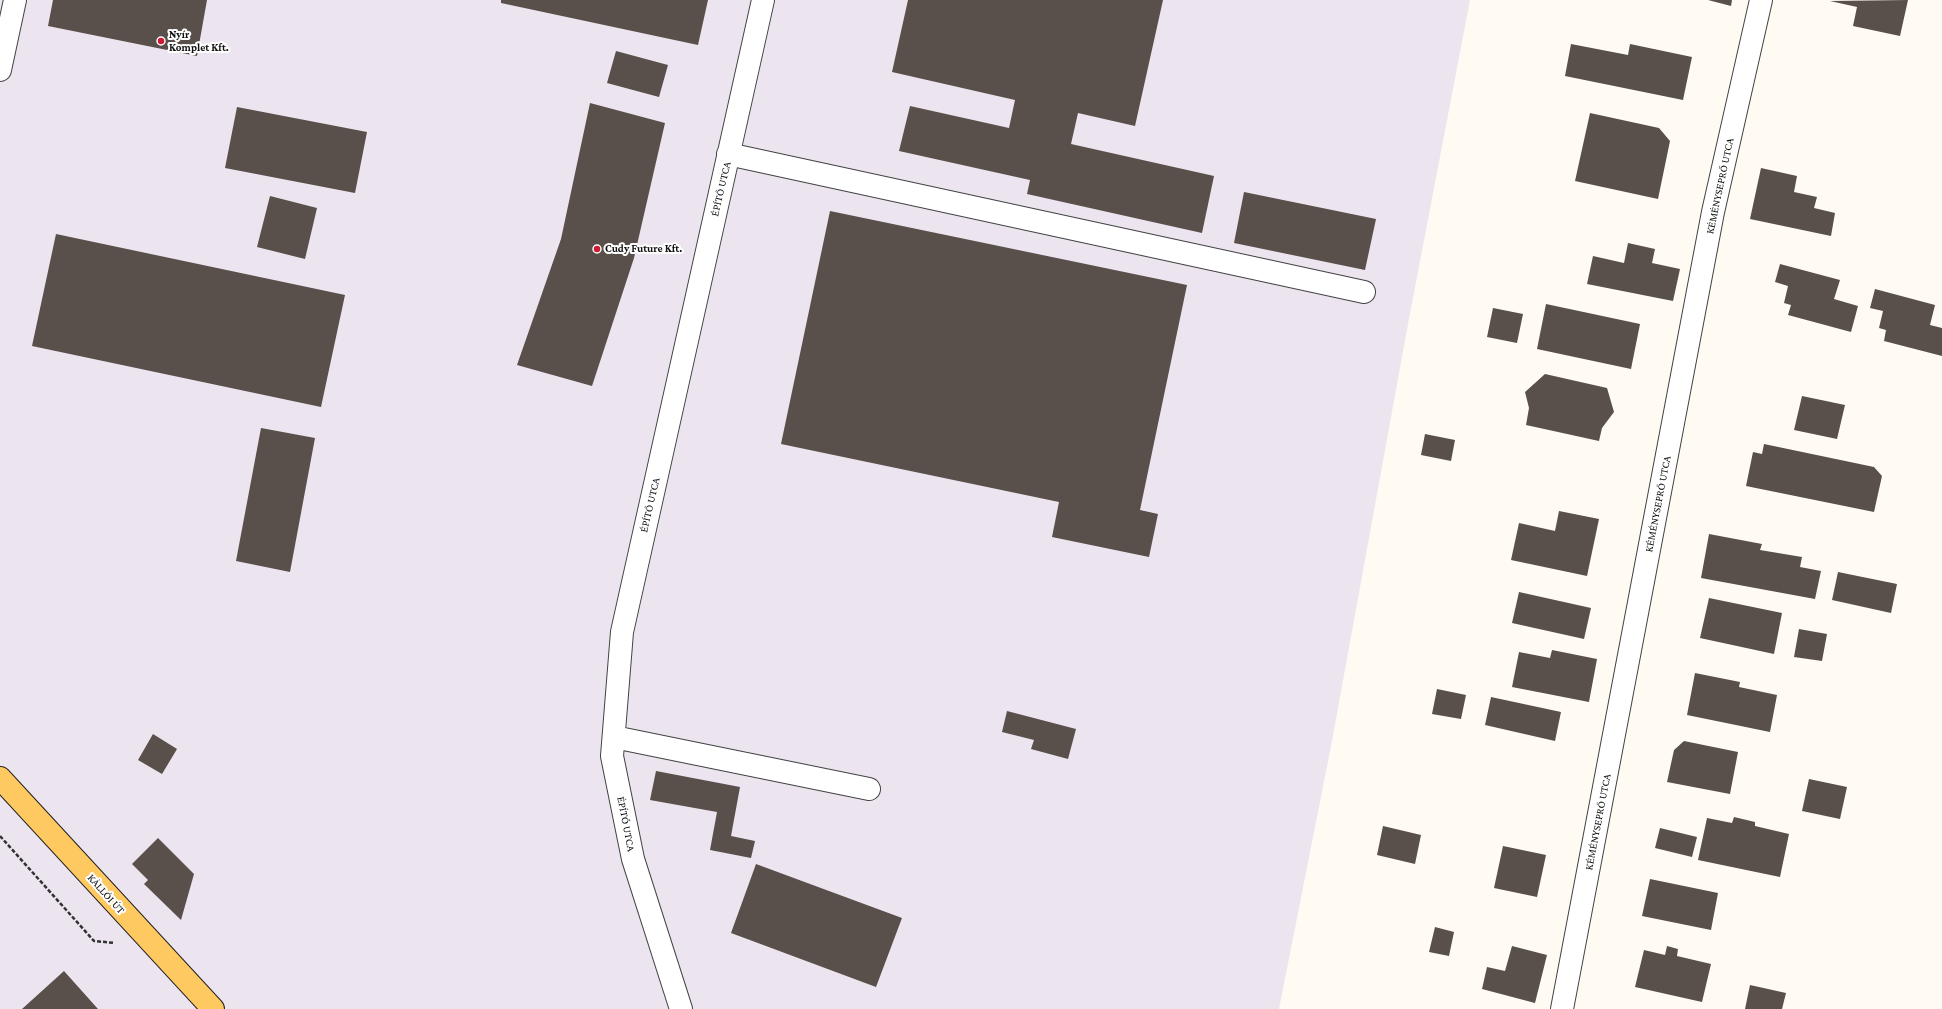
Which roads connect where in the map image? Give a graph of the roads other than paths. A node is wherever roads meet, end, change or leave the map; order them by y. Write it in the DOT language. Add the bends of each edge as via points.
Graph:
graph roads {
  1 [pos="14,0"];
  2 [pos="763,0"];
  3 [pos="1761,0"];
  4 [pos="0,70"];
  5 [pos="728,154"];
  6 [pos="1364,292"];
  7 [pos="614,737"];
  8 [pos="0,778"];
  9 [pos="868,789"];
  10 [pos="213,1009"];
  11 [pos="681,1009"];
  12 [pos="1562,1009"];
  1 -- 4 [label="street"];
  2 -- 5 [label="street, ÉPÍTŐ UTCA"];
  3 -- 12 [label="street, KÉMÉNYSEPRŐ UTCA" via="1714,212"];
  5 -- 6 [label="street"];
  5 -- 7 [label="street, ÉPÍTŐ UTCA" via="622,632"];
  7 -- 9 [label="street"];
  7 -- 11 [label="street, ÉPÍTŐ UTCA" via="612,756 633,859"];
  8 -- 10 [label="main road, KÁLLÓI ÚT"];
}
